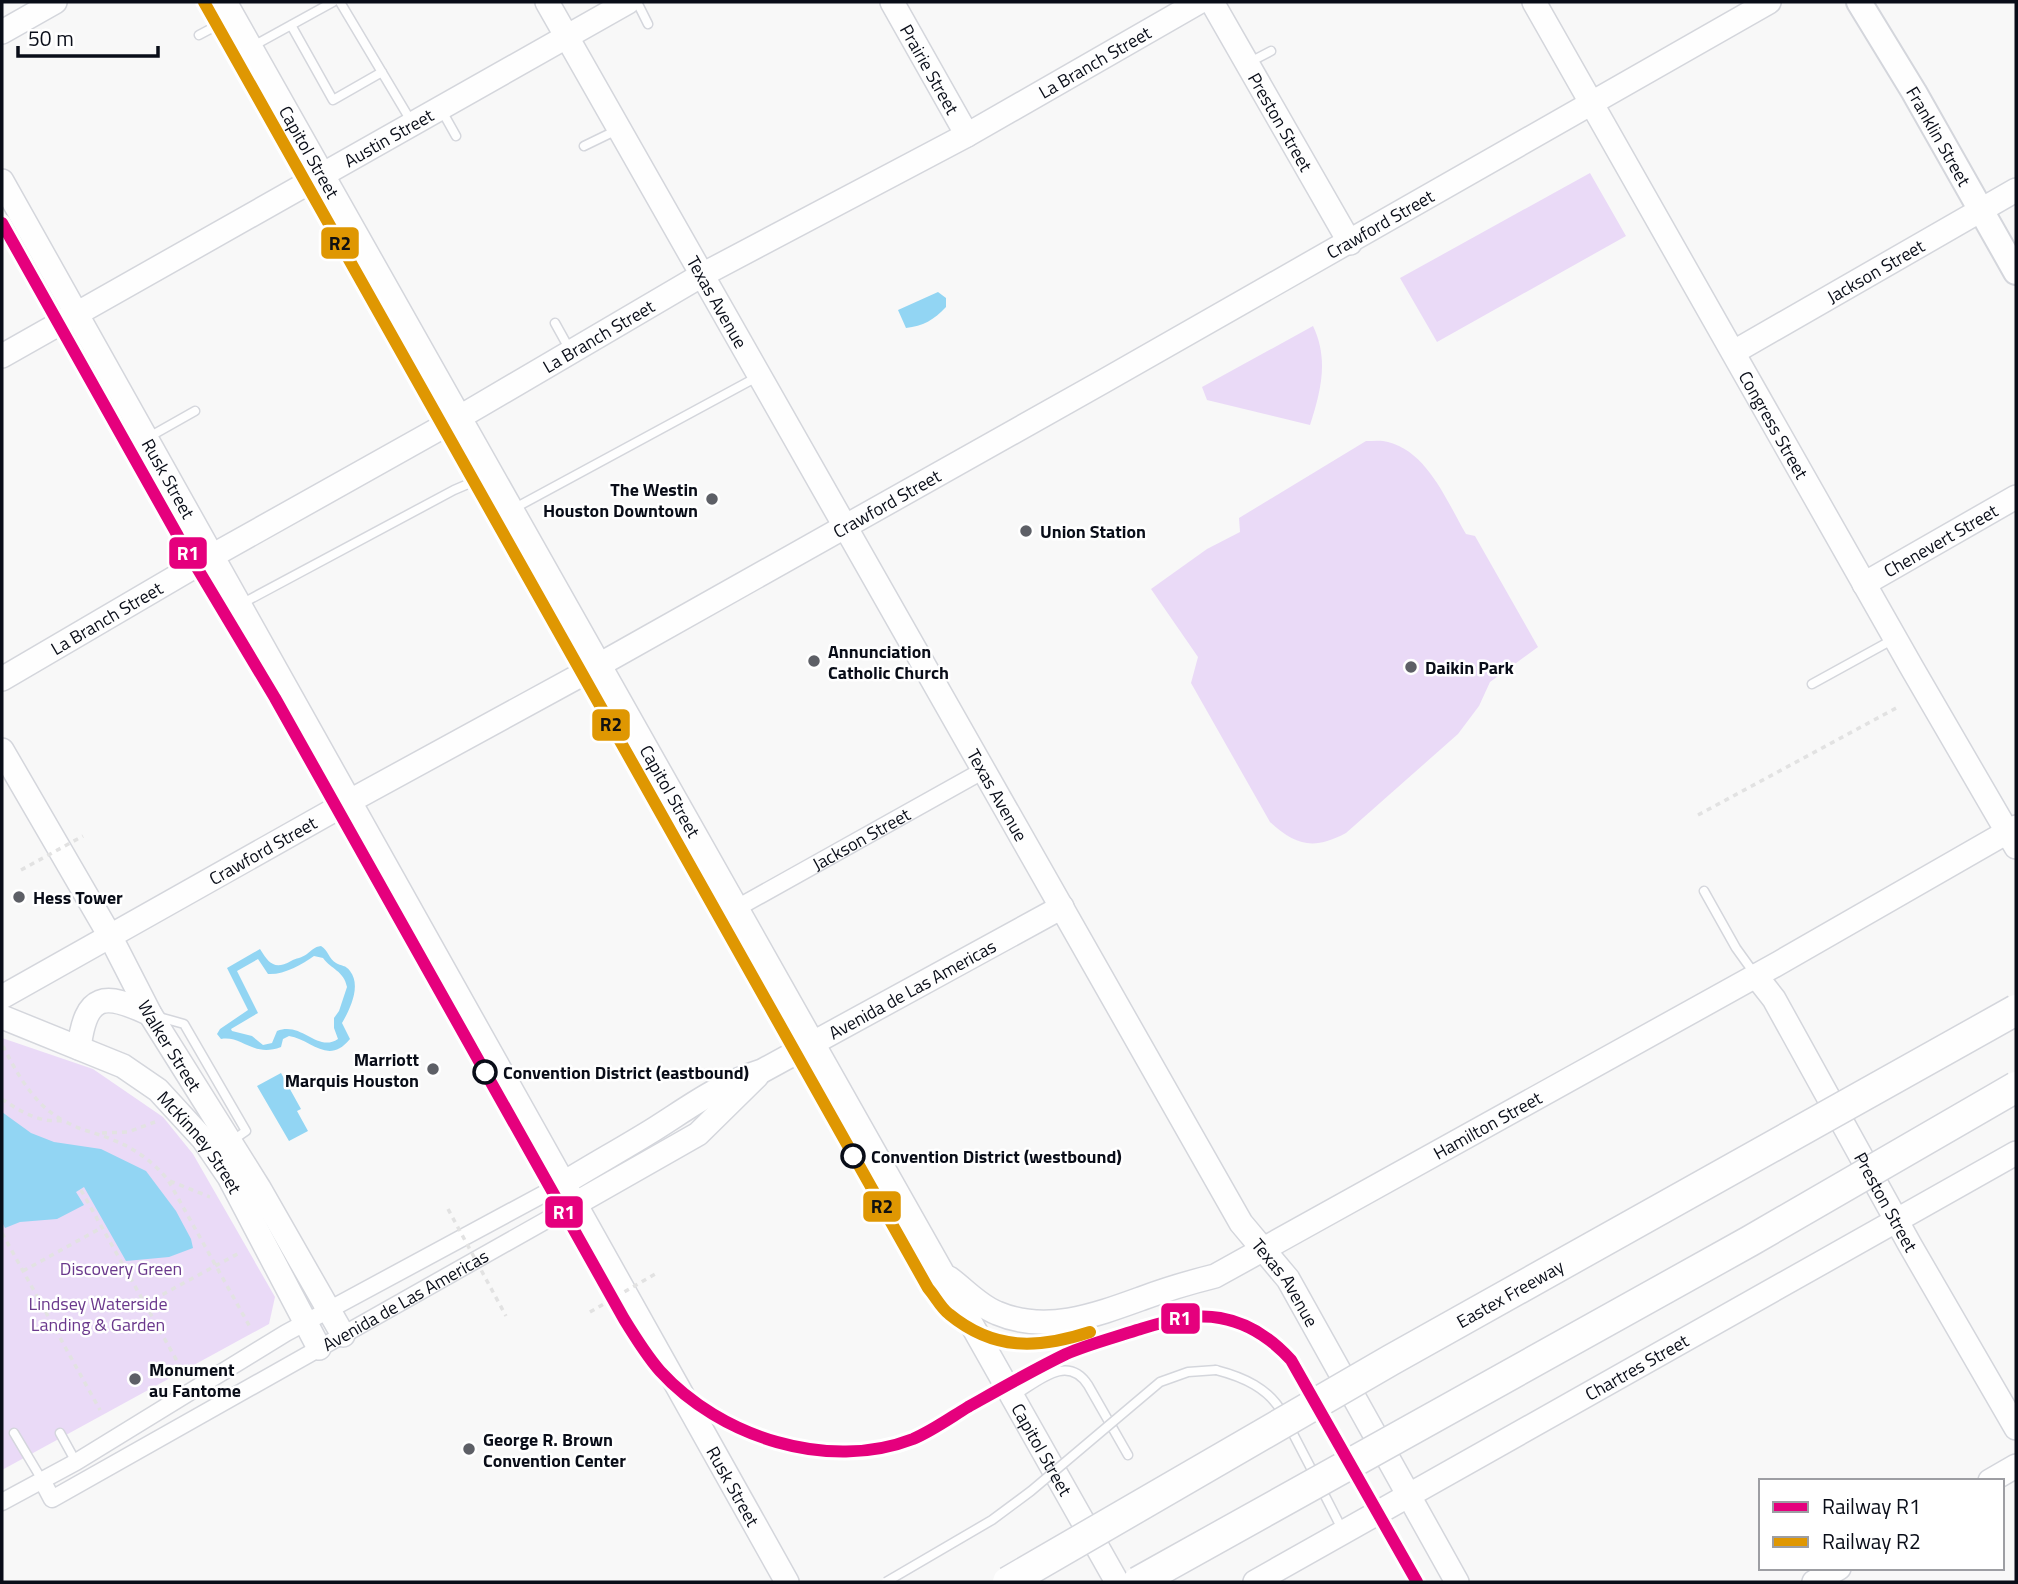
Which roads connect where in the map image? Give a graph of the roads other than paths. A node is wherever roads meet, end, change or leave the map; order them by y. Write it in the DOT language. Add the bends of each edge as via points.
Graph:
graph roads {
  1 [pos="55,2"];
  2 [pos="333,2"];
  3 [pos="340,2"];
  4 [pos="547,2"];
  5 [pos="628,2"];
  6 [pos="637,2"];
  7 [pos="892,2"];
  8 [pos="1199,2"];
  9 [pos="1212,2"];
  10 [pos="1534,2"];
  11 [pos="1769,2"];
  12 [pos="1859,2"];
  13 [pos="230,9"];
  14 [pos="291,24"];
  15 [pos="648,24"];
  16 [pos="2,32"];
  17 [pos="199,35"];
  18 [pos="567,36"];
  19 [pos="251,47"];
  20 [pos="1271,51"];
  21 [pos="1248,64"];
  22 [pos="382,72"];
  23 [pos="1592,103"];
  24 [pos="440,108"];
  25 [pos="413,123"];
  26 [pos="619,128"];
  27 [pos="967,135"];
  28 [pos="456,136"];
  29 [pos="584,146"];
  30 [pos="323,175"];
  31 [pos="2,181"];
  32 [pos="2016,190"];
  33 [pos="1981,209"];
  34 [pos="1350,243"];
  35 [pos="2016,272"];
  36 [pos="702,275"];
  37 [pos="77,315"];
  38 [pos="555,323"];
  39 [pos="572,352"];
  40 [pos="1734,352"];
  41 [pos="2,356"];
  42 [pos="760,376"];
  43 [pos="195,411"];
  44 [pos="460,417"];
  45 [pos="146,438"];
  46 [pos="492,474"];
  47 [pos="2016,497"];
  48 [pos="512,509"];
  49 [pos="845,526"];
  50 [pos="212,556"];
  51 [pos="1864,584"];
  52 [pos="240,605"];
  53 [pos="1896,638"];
  54 [pos="599,665"];
  55 [pos="2,679"];
  56 [pos="1812,684"];
  57 [pos="2,750"];
  58 [pos="984,770"];
  59 [pos="349,801"];
  60 [pos="2013,835"];
  61 [pos="1704,891"];
  62 [pos="1062,907"];
  63 [pos="737,908"];
  64 [pos="110,936"];
  65 [pos="1756,976"];
  66 [pos="2,997"];
  67 [pos="2016,1010"];
  68 [pos="150,1014"];
  69 [pos="2,1017"];
  70 [pos="813,1043"];
  71 [pos="79,1048"];
  72 [pos="762,1070"];
  73 [pos="2016,1087"];
  74 [pos="222,1147"];
  75 [pos="2016,1153"];
  76 [pos="564,1183"];
  77 [pos="575,1204"];
  78 [pos="1896,1219"];
  79 [pos="1263,1249"];
  80 [pos="942,1272"];
  81 [pos="328,1310"];
  82 [pos="305,1322"];
  83 [pos="343,1335"];
  84 [pos="319,1348"];
  85 [pos="1013,1396"];
  86 [pos="2016,1428"];
  87 [pos="14,1433"];
  88 [pos="60,1433"];
  89 [pos="1128,1455"];
  90 [pos="76,1462"];
  91 [pos="2016,1466"];
  92 [pos="1993,1479"];
  93 [pos="42,1480"];
  94 [pos="1409,1495"];
  95 [pos="2,1502"];
  96 [pos="1344,1532"];
  97 [pos="1835,1570"];
  98 [pos="787,1582"];
  99 [pos="886,1582"];
  100 [pos="1007,1582"];
  101 [pos="1116,1582"];
  102 [pos="1138,1582"];
  103 [pos="1255,1582"];
  104 [pos="1457,1582"];
  105 [pos="1814,1582"];
  1 -- 16 [label="street"];
  2 -- 14 [label="lane"];
  3 -- 22 [label="lane"];
  4 -- 18 [label="street, Texas Avenue"];
  5 -- 18 [label="street, Austin Street"];
  6 -- 15 [label="lane"];
  7 -- 27 [label="street, Prairie Street"];
  8 -- 27 [label="street, La Branch Street"];
  9 -- 21 [label="street, Preston Street"];
  10 -- 23 [label="street, Congress Street"];
  11 -- 23 [label="street, Crawford Street"];
  12 -- 33 [label="main road, Franklin Street"];
  13 -- 17 [label="lane"];
  13 -- 19 [label="street, Capitol Street"];
  14 -- 19 [label="lane"];
  14 -- 22 [label="lane" via="333,100"];
  18 -- 24 [label="street, Austin Street"];
  18 -- 26 [label="street, Texas Avenue"];
  19 -- 30 [label="street, Capitol Street"];
  20 -- 21 [label="lane"];
  21 -- 34 [label="street, Preston Street"];
  22 -- 25 [label="lane"];
  23 -- 34 [label="street, Crawford Street"];
  23 -- 40 [label="street, Congress Street"];
  24 -- 25 [label="street, Austin Street"];
  24 -- 28 [label="lane"];
  25 -- 30 [label="street, Austin Street"];
  26 -- 29 [label="lane"];
  26 -- 36 [label="street, Texas Avenue"];
  27 -- 36 [label="street, La Branch Street"];
  30 -- 37 [label="street, Austin Street"];
  30 -- 44 [label="street, Capitol Street"];
  31 -- 37 [label="street, Rusk Street"];
  32 -- 33 [label="street, Jackson Street"];
  33 -- 35 [label="main road, Franklin Street"];
  33 -- 40 [label="street, Jackson Street"];
  34 -- 49 [label="street, Crawford Street"];
  36 -- 39 [label="street, La Branch Street"];
  36 -- 42 [label="street, Texas Avenue"];
  37 -- 41 [label="street, Austin Street"];
  37 -- 45 [label="street, Rusk Street"];
  38 -- 39 [label="lane"];
  39 -- 44 [label="street, La Branch Street"];
  40 -- 51 [label="street, Congress Street"];
  42 -- 48 [label="lane"];
  42 -- 49 [label="street, Texas Avenue"];
  43 -- 45 [label="lane"];
  44 -- 46 [label="street, Capitol Street"];
  44 -- 50 [label="street, La Branch Street"];
  45 -- 50 [label="street, Rusk Street"];
  46 -- 48 [label="street, Capitol Street"];
  46 -- 52 [label="lane"];
  47 -- 51 [label="street, Chenevert Street"];
  48 -- 54 [label="street, Capitol Street"];
  49 -- 54 [label="street, Crawford Street"];
  49 -- 58 [label="street, Texas Avenue"];
  50 -- 52 [label="street, Rusk Street"];
  50 -- 55 [label="street, La Branch Street"];
  51 -- 53 [label="street, Congress Street"];
  52 -- 59 [label="street, Rusk Street"];
  53 -- 56 [label="lane"];
  53 -- 60 [label="street, Congress Street"];
  54 -- 59 [label="street, Crawford Street"];
  54 -- 63 [label="street, Capitol Street"];
  57 -- 64 [label="street, Walker Street"];
  58 -- 62 [label="street, Texas Avenue"];
  58 -- 63 [label="street, Jackson Street"];
  59 -- 64 [label="street, Crawford Street"];
  59 -- 76 [label="street, Rusk Street"];
  60 -- 65 [label="street, Hamilton Street"];
  61 -- 65 [label="lane"];
  62 -- 70 [label="street, Avenida de Las Americas"];
  62 -- 79 [label="street, Texas Avenue" via="1241,1223"];
  63 -- 70 [label="street, Capitol Street"];
  64 -- 66 [label="street, Crawford Street"];
  64 -- 68 [label="street, Walker Street"];
  65 -- 78 [label="street, Preston Street" via="1780,1010"];
  65 -- 79 [label="street, Hamilton Street"];
  67 -- 100 [label="highway, Eastex Freeway, bridge" via="1391,1360"];
  68 -- 71 [label="street" via="116,1001 93,1006 82,1023"];
  68 -- 74 [label="street, Walker Street"];
  69 -- 71 [label="street, McKinney Street"];
  70 -- 72 [label="street, Avenida de Las Americas"];
  70 -- 80 [label="street, Capitol Street"];
  71 -- 74 [label="street, McKinney Street" via="123,1066 159,1090 203,1139"];
  72 -- 76 [label="street, Avenida de Las Americas" via="692,1103"];
  72 -- 77 [label="street, Avenida de Las Americas" via="698,1134"];
  73 -- 102 [label="highway, bridge" via="1750,1241"];
  74 -- 81 [label="street, Walker Street"];
  74 -- 82 [label="street, McKinney Street" via="229,1177"];
  75 -- 78 [label="street, Chartres Street"];
  76 -- 77 [label="street, Rusk Street"];
  76 -- 81 [label="street, Avenida de Las Americas"];
  77 -- 83 [label="street, Avenida de Las Americas"];
  77 -- 98 [label="street, Rusk Street"];
  78 -- 86 [label="street, Preston Street"];
  78 -- 94 [label="street, Chartres Street"];
  79 -- 80 [label="street, Hamilton Street" via="1215,1276 1072,1321 1028,1322 999,1314"];
  79 -- 94 [label="street, Texas Avenue" via="1289,1279"];
  80 -- 85 [label="street, Capitol Street"];
  81 -- 82 [label="street, Avenida de Las Americas"];
  81 -- 83 [label="street, Walker Street"];
  82 -- 84 [label="street, McKinney Street"];
  82 -- 90 [label="street, Avenida de Las Americas"];
  83 -- 84 [label="street, Avenida de Las Americas"];
  84 -- 93 [label="street, Avenida de Las Americas" via="52,1499"];
  85 -- 89 [label="lane" via="1059,1371 1074,1370 1082,1376"];
  85 -- 101 [label="street, Capitol Street"];
  87 -- 93 [label="lane"];
  88 -- 90 [label="lane"];
  90 -- 93 [label="street, Avenida de Las Americas"];
  91 -- 92 [label="street"];
  93 -- 95 [label="street, Avenida de Las Americas"];
  94 -- 96 [label="street, Chartres Street"];
  94 -- 104 [label="street, Texas Avenue"];
  96 -- 99 [label="lane, bridge" via="1278,1406 1264,1390 1216,1370 1188,1372 1160,1382 992,1520"];
  96 -- 103 [label="street, Chartres Street"];
  97 -- 105 [label="street"];
}
